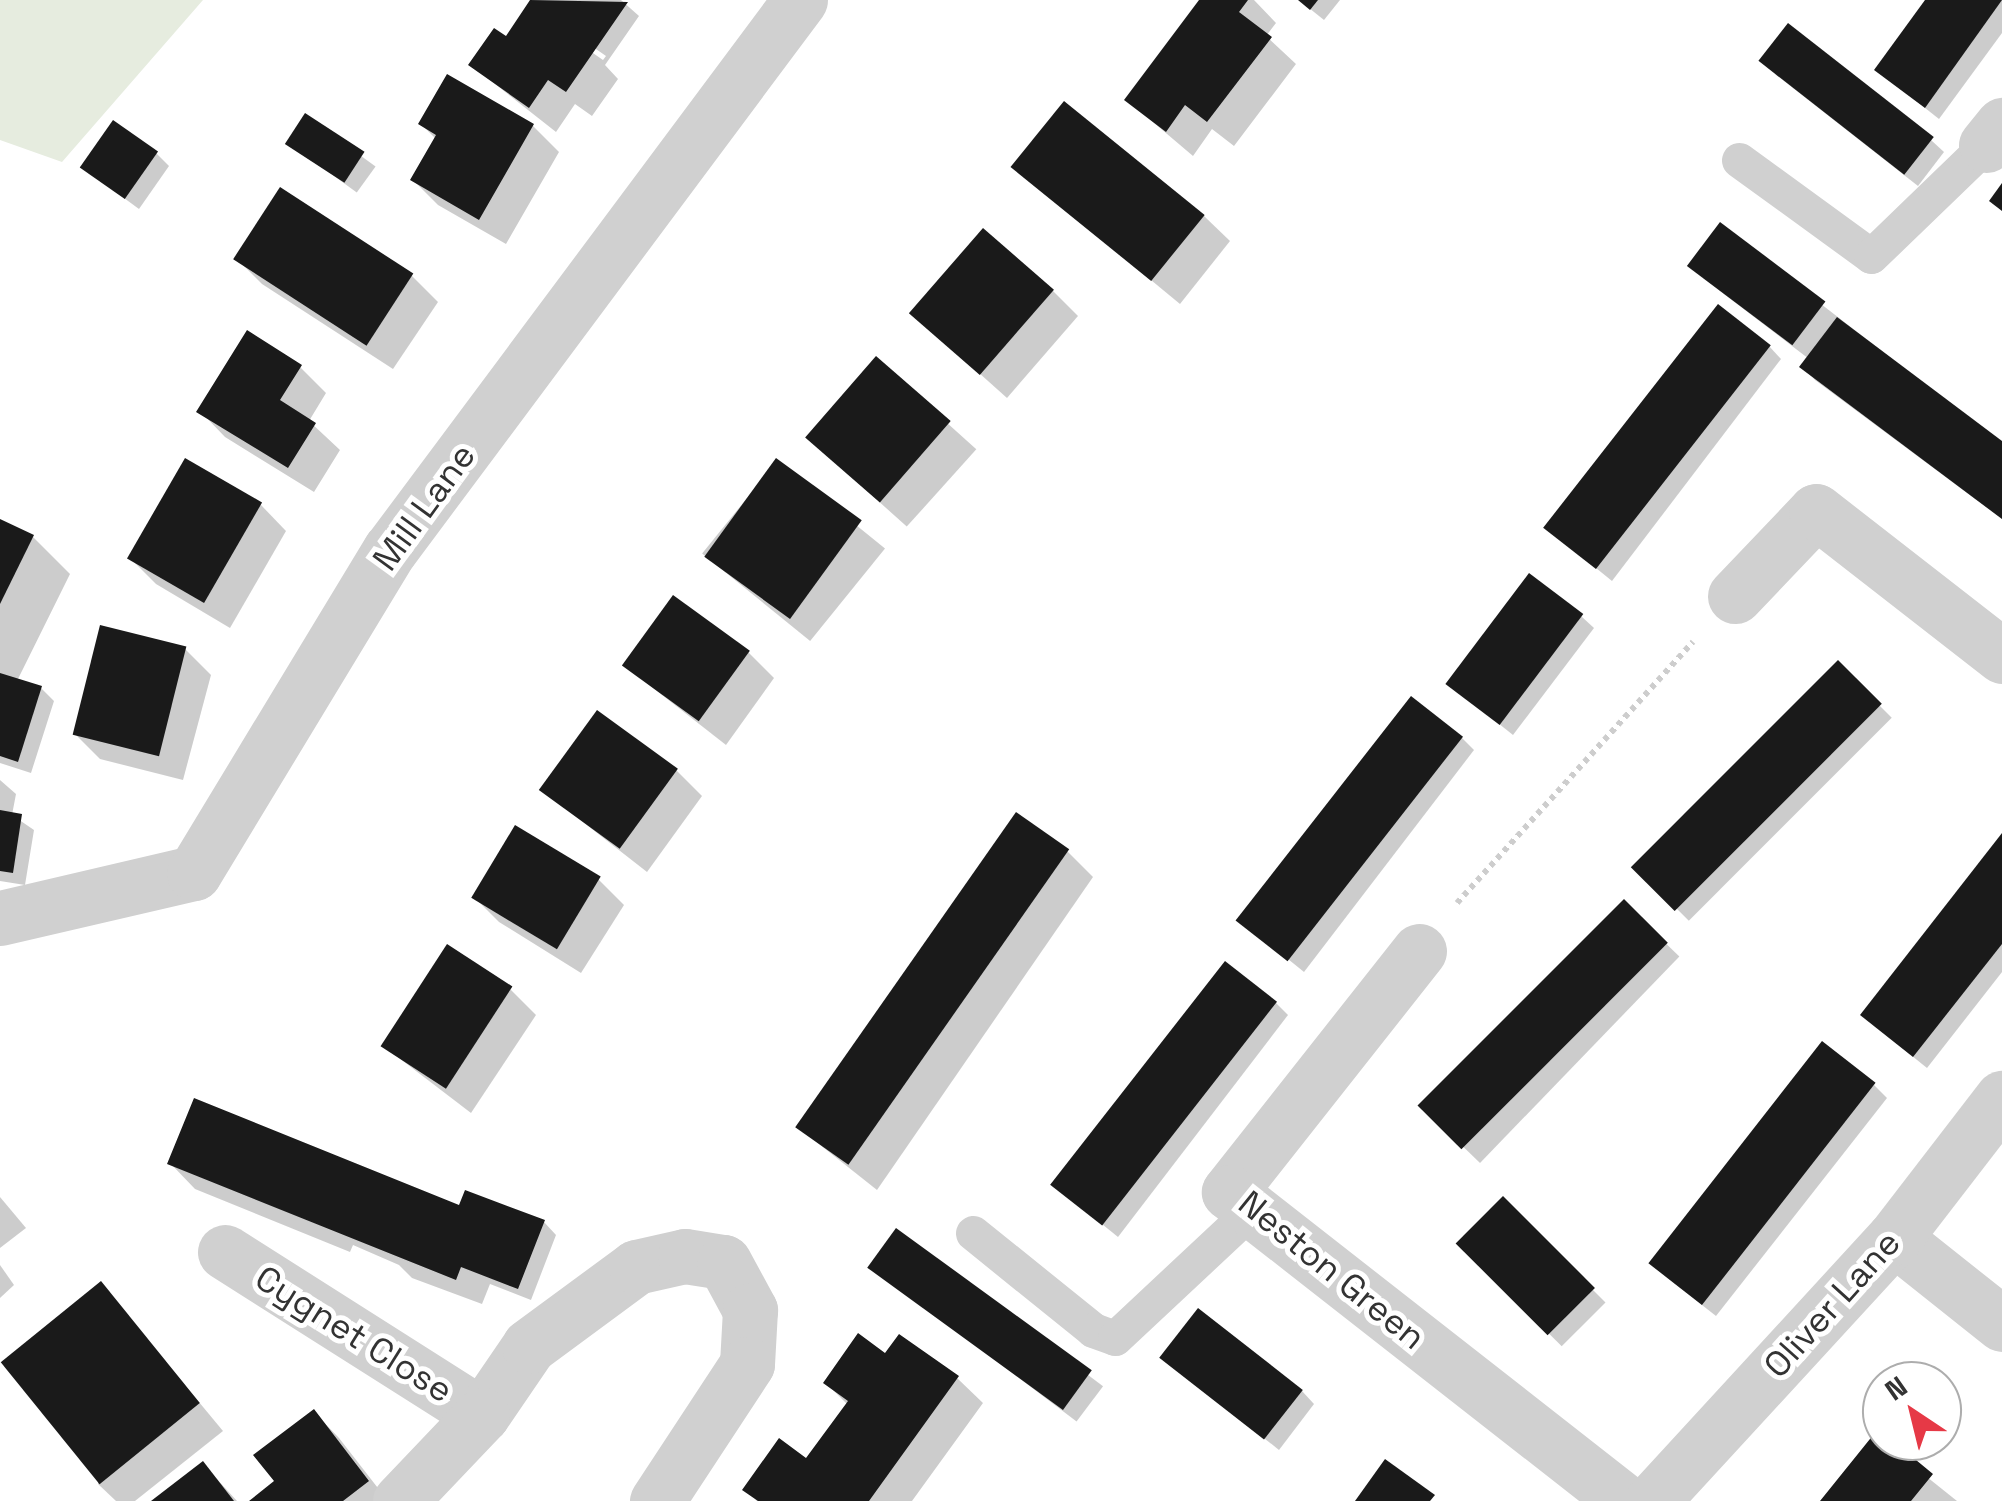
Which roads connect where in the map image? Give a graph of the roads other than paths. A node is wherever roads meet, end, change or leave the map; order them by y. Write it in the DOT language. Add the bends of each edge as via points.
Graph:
graph roads {
  1 [pos="800,0"];
  2 [pos="1994,135"];
  3 [pos="1739,160"];
  4 [pos="1735,596"];
  5 [pos="2002,656"];
  6 [pos="0,918"];
  7 [pos="1419,951"];
  8 [pos="2002,1098"];
  9 [pos="1252,1210"];
  10 [pos="973,1234"];
  11 [pos="1894,1238"];
  12 [pos="225,1252"];
  13 [pos="2002,1324"];
  14 [pos="482,1415"];
  15 [pos="400,1501"];
  16 [pos="658,1501"];
  17 [pos="1624,1501"];
  18 [pos="1652,1501"];
  1 -- 6 [label="street, Mill Lane" via="390,550 194,873"];
  2 -- 3 [label="lane" via="1871,256"];
  4 -- 5 [label="street" via="1816,511"];
  7 -- 9 [label="street, Neston Green" via="1229,1192"];
  8 -- 11 [label="street, Oliver Lane"];
  9 -- 10 [label="lane" via="1114,1338 1093,1330"];
  9 -- 17 [label="street, Neston Green"];
  11 -- 13 [label="street"];
  11 -- 18 [label="street, Oliver Lane"];
  12 -- 14 [label="street, Cygnet Close"];
  14 -- 15 [label="street, Cygnet Close"];
  14 -- 16 [label="street, Cygnet Close" via="529,1346 636,1267 685,1256 724,1262 750,1310 746,1364"];
}
